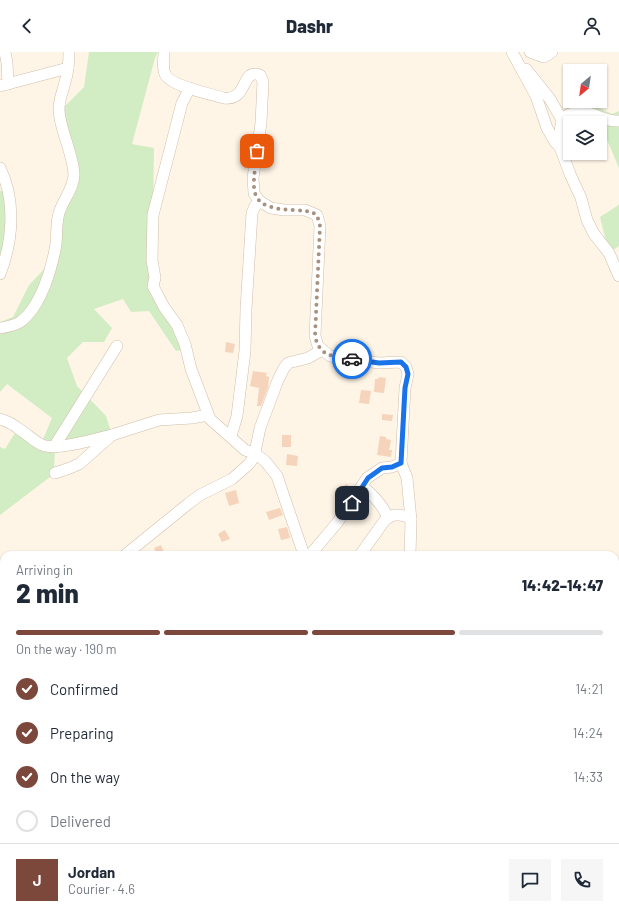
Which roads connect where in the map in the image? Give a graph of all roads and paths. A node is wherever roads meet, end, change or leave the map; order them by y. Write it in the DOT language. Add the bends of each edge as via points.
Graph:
graph roads {
  1 [pos="5,52"];
  2 [pos="69,52"];
  3 [pos="164,52"];
  4 [pos="530,52"];
  5 [pos="552,52"];
  6 [pos="516,56"];
  7 [pos="68,68"];
  8 [pos="4,85"];
  9 [pos="190,88"];
  10 [pos="562,120"];
  11 [pos="619,121"];
  12 [pos="560,147"];
  13 [pos="0,168"];
  14 [pos="260,201"];
  15 [pos="0,274"];
  16 [pos="619,276"];
  17 [pos="0,328"];
  18 [pos="117,346"];
  19 [pos="322,350"];
  20 [pos="208,414"];
  21 [pos="0,418"];
  22 [pos="112,435"];
  23 [pos="231,436"];
  24 [pos="54,447"];
  25 [pos="254,453"];
  26 [pos="401,463"];
  27 [pos="55,472"];
  28 [pos="362,486"];
  29 [pos="388,518"];
  30 [pos="410,518"];
  31 [pos="131,551"];
  32 [pos="303,551"];
  33 [pos="313,551"];
  34 [pos="363,551"];
  35 [pos="410,551"];
  1 -- 8 [label="street" via="7,63"];
  2 -- 7 [label="street"];
  3 -- 9 [label="street" via="164,70 167,77"];
  4 -- 5 [label="street" via="544,57"];
  6 -- 10 [label="street" via="550,99"];
  6 -- 12 [label="street" via="536,96 547,128"];
  7 -- 8 [label="street"];
  7 -- 17 [label="street" via="59,112 74,175 58,215 56,245 50,273 42,292 24,319 13,326"];
  9 -- 14 [label="street" via="232,98 240,92 248,77 260,75 263,82 253,185"];
  9 -- 20 [label="street" via="182,103 153,215 153,286 177,325"];
  10 -- 11 [label="street" via="572,113 584,112"];
  10 -- 12 [label="street"];
  12 -- 16 [label="street" via="581,198 587,220 609,253"];
  13 -- 15 [label="street" via="9,193 10,215 9,244"];
  14 -- 19 [label="street" via="276,209 305,210 317,215 320,226 315,336"];
  14 -- 23 [label="street" via="252,212 245,350 237,416"];
  18 -- 24 [label="street"];
  19 -- 25 [label="street" via="308,358 288,363 284,368 260,428"];
  19 -- 26 [label="street" via="330,356 404,364 408,374"];
  20 -- 22 [label="street" via="192,418 159,420"];
  20 -- 23 [label="street" via="210,419"];
  21 -- 24 [label="street" via="41,444"];
  22 -- 24 [label="street"];
  22 -- 27 [label="street" via="78,464"];
  23 -- 25 [label="street" via="246,450"];
  25 -- 31 [label="street" via="249,464 237,475 200,495"];
  25 -- 32 [label="street" via="277,476"];
  26 -- 28 [label="street" via="382,468"];
  26 -- 30 [label="street" via="407,478"];
  28 -- 29 [label="street" via="381,505"];
  28 -- 33 [label="street" via="337,523"];
  29 -- 30 [label="street" via="397,515"];
  29 -- 34 [label="street"];
  30 -- 35 [label="street"];
}
